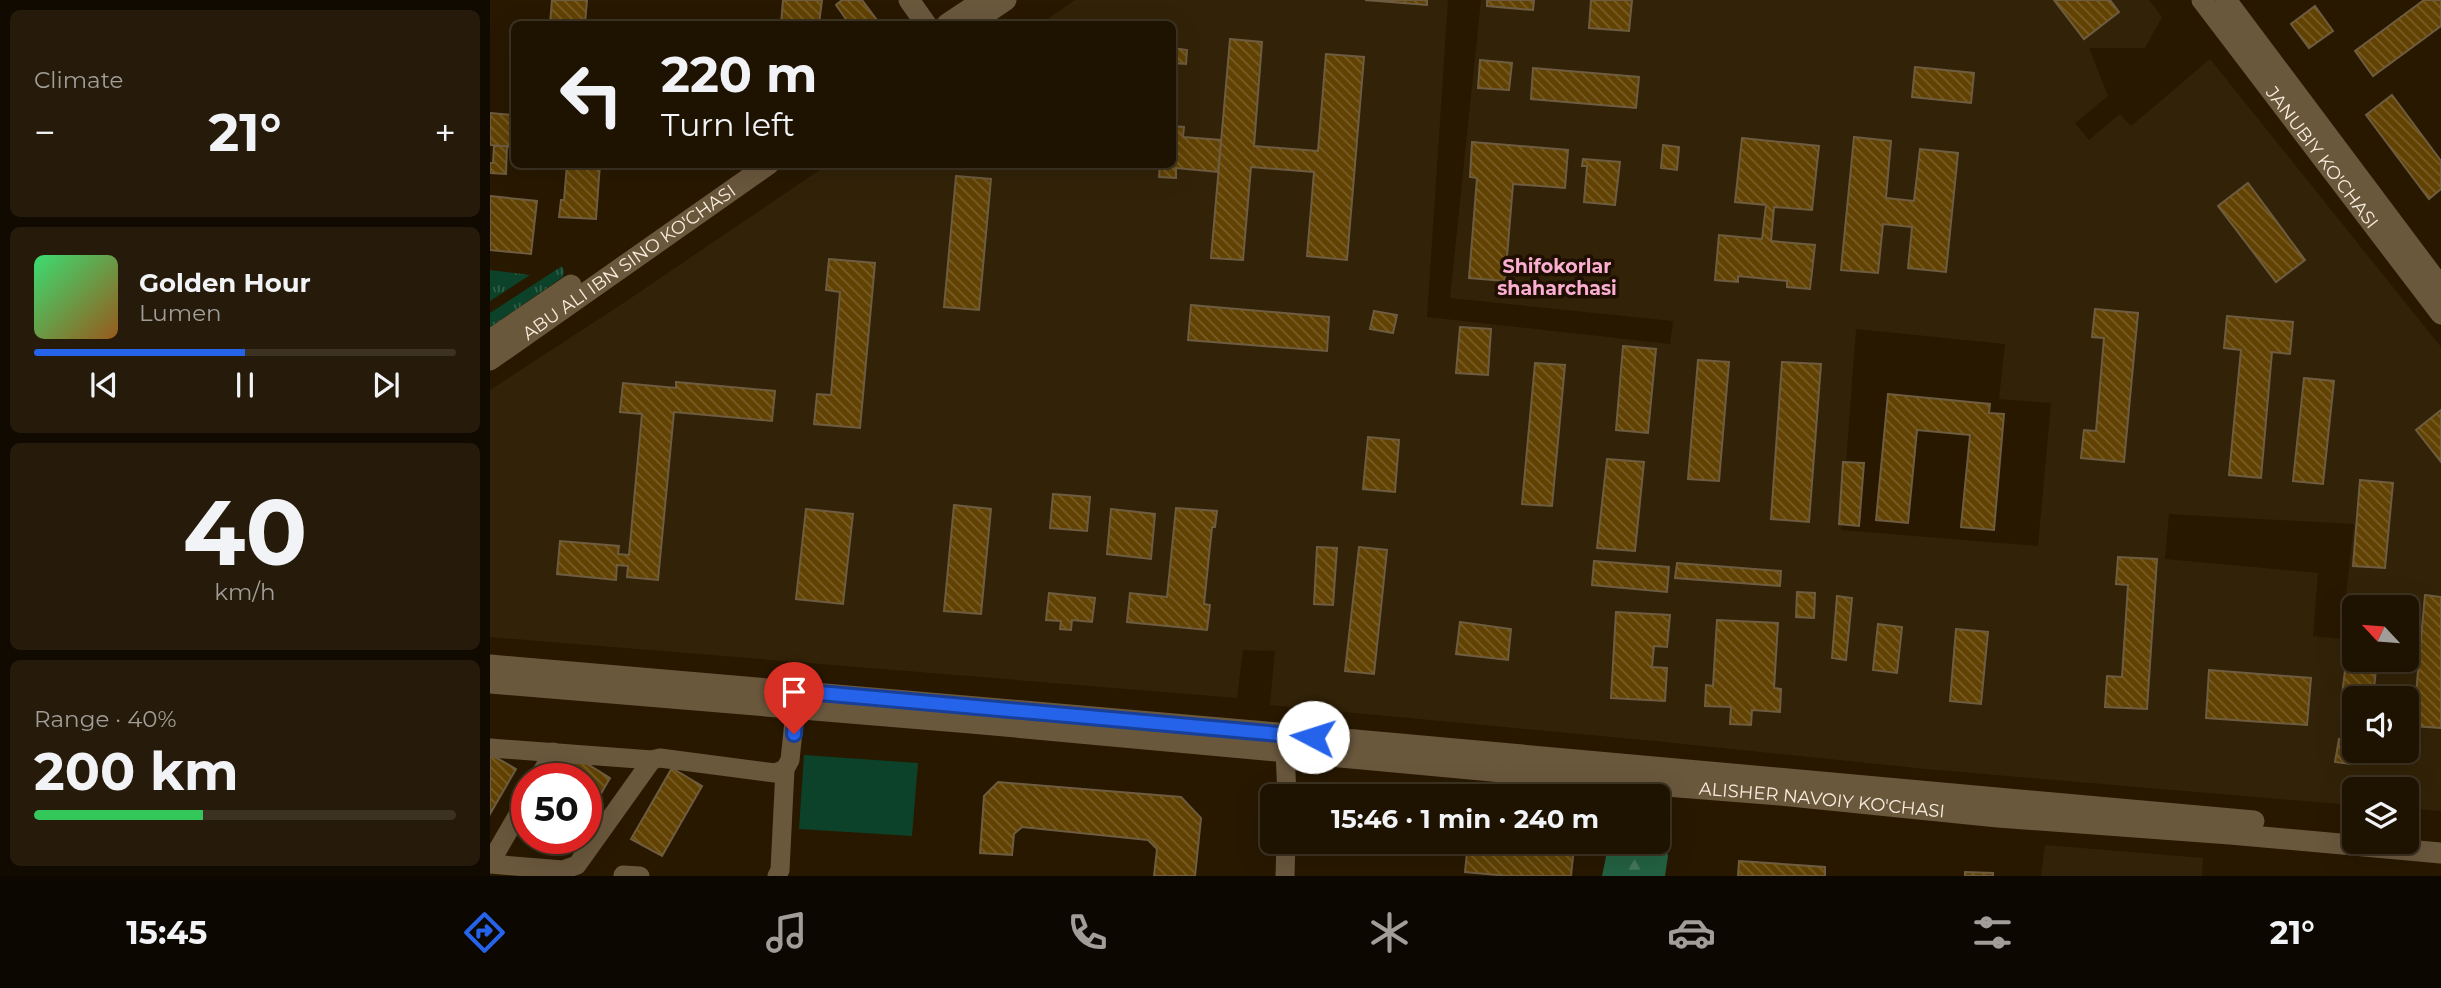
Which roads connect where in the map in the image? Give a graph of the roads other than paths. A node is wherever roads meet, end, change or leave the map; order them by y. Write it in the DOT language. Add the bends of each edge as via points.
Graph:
graph roads {
  1 [pos="909,0"];
  2 [pos="983,0"];
  3 [pos="1006,0"];
  4 [pos="2202,0"];
  5 [pos="2226,0"];
  6 [pos="924,21"];
  7 [pos="952,21"];
  8 [pos="974,21"];
  9 [pos="740,168"];
  10 [pos="763,168"];
  11 [pos="2438,290"];
  12 [pos="2441,314"];
  13 [pos="490,340"];
  14 [pos="490,360"];
  15 [pos="490,665"];
  16 [pos="490,683"];
  17 [pos="797,700"];
  18 [pos="1286,743"];
  19 [pos="490,748"];
  20 [pos="554,752"];
  21 [pos="652,760"];
  22 [pos="547,763"];
  23 [pos="785,769"];
  24 [pos="1287,784"];
  25 [pos="511,827"];
  26 [pos="2342,830"];
  27 [pos="2419,836"];
  28 [pos="2441,839"];
  29 [pos="2441,853"];
  30 [pos="1286,854"];
  31 [pos="490,864"];
  32 [pos="777,876"];
  33 [pos="1286,876"];
  1 -- 6 [label="main road"];
  2 -- 7 [label="main road"];
  3 -- 8 [label="main road"];
  4 -- 11 [label="main road, JANUBIY KO'CHASI"];
  5 -- 11 [label="main road, JANUBIY KO'CHASI"];
  9 -- 13 [label="main road, ABU ALI IBN SINO KO'CHASI"];
  10 -- 14 [label="main road, ABU ALI IBN SINO KO'CHASI"];
  11 -- 12 [label="main road, JANUBIY KO'CHASI"];
  15 -- 17 [label="main road, ALISHER NAVOIY KO'CHASI"];
  16 -- 17 [label="main road, ALISHER NAVOIY KO'CHASI"];
  17 -- 18 [label="main road, ALISHER NAVOIY KO'CHASI"];
  17 -- 23 [label="street"];
  18 -- 24 [label="street"];
  18 -- 26 [label="main road, ALISHER NAVOIY KO'CHASI"];
  18 -- 29 [label="main road, ALISHER NAVOIY KO'CHASI" via="1590,780"];
  19 -- 20 [label="street"];
  20 -- 21 [label="street"];
  20 -- 22 [label="street"];
  21 -- 23 [label="street" via="775,773"];
  21 -- 31 [label="street" via="577,864 563,870"];
  23 -- 32 [label="street"];
  25 -- 31 [label="street"];
  27 -- 28 [label="main road"];
  30 -- 33 [label="street"];
}
